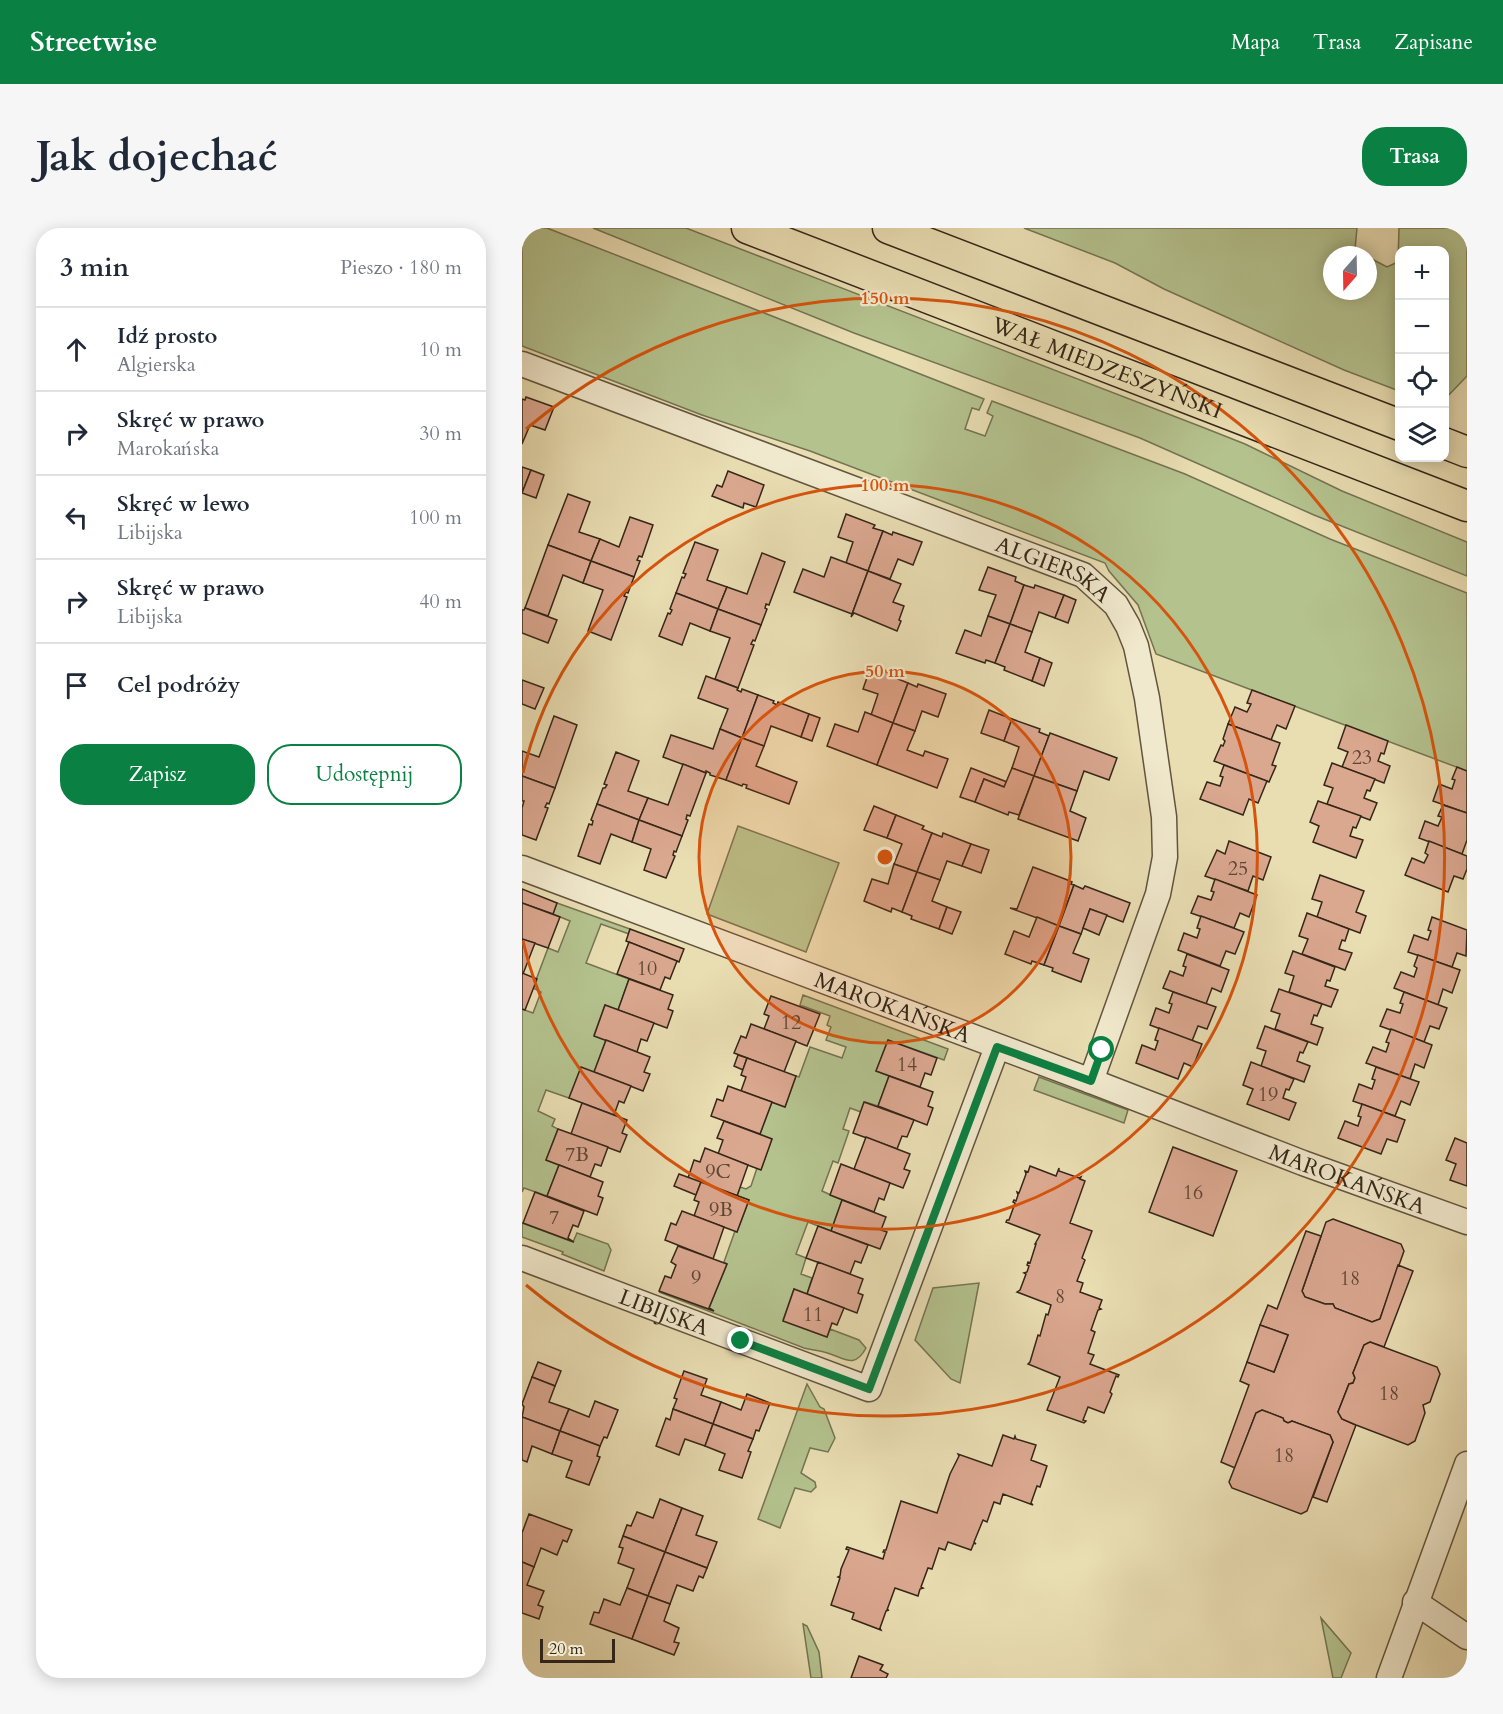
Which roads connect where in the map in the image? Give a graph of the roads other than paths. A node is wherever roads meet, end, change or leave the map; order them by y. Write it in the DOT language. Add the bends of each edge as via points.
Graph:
graph roads {
  1 [pos="747,228"];
  2 [pos="888,228"];
  3 [pos="522,364"];
  4 [pos="1395,423"];
  5 [pos="1449,445"];
  6 [pos="1467,452"];
  7 [pos="1467,506"];
  8 [pos="522,868"];
  9 [pos="997,1047"];
  10 [pos="1091,1081"];
  11 [pos="1467,1222"];
  12 [pos="522,1258"];
  13 [pos="1467,1464"];
  14 [pos="1415,1602"];
  15 [pos="1467,1637"];
  16 [pos="1389,1678"];
  1 -- 7 [label="main road, WAŁ MIEDZESZYŃSKI"];
  2 -- 4 [label="main road"];
  3 -- 10 [label="street, ALGIERSKA" via="1083,575 1116,604 1136,646 1147,698 1164,818 1165,856 1158,894"];
  5 -- 6 [label="main road"];
  8 -- 9 [label="street, MAROKAŃSKA"];
  9 -- 10 [label="street, MAROKAŃSKA"];
  9 -- 12 [label="street, LIBIJSKA" via="869,1389"];
  10 -- 11 [label="street, MAROKAŃSKA"];
  13 -- 14 [label="street"];
  14 -- 15 [label="street"];
  14 -- 16 [label="street"];
}
